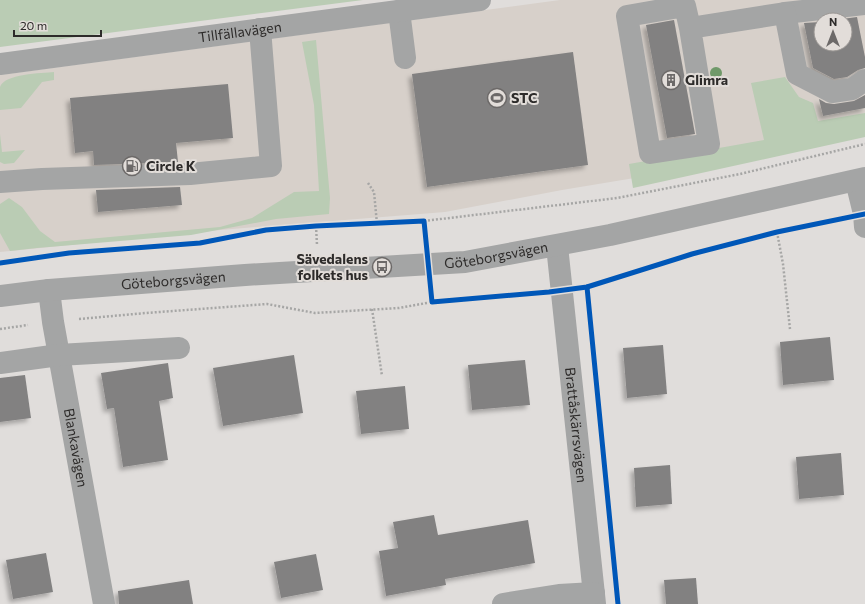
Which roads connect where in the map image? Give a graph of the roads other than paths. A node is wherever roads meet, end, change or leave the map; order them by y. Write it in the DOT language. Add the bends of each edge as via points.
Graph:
graph roads {
  1 [pos="480,0"];
  2 [pos="865,4"];
  3 [pos="775,9"];
  4 [pos="399,11"];
  5 [pos="690,28"];
  6 [pos="260,29"];
  7 [pos="405,58"];
  8 [pos="0,64"];
  9 [pos="865,80"];
  10 [pos="860,179"];
  11 [pos="0,182"];
  12 [pos="865,227"];
  13 [pos="557,246"];
  14 [pos="49,290"];
  15 [pos="0,296"];
  16 [pos="179,348"];
  17 [pos="59,355"];
  18 [pos="0,363"];
  19 [pos="594,599"];
  20 [pos="104,604"];
  21 [pos="503,604"];
  1 -- 4 [label="street, Tillfällavägen"];
  2 -- 3 [label="street"];
  3 -- 5 [label="street"];
  3 -- 9 [label="street" via="797,74 832,92 852,89"];
  4 -- 6 [label="street, Tillfällavägen"];
  4 -- 7 [label="street"];
  5 -- 5 [label="street" via="709,144 650,153 627,16 685,6"];
  6 -- 8 [label="street, Tillfällavägen"];
  6 -- 11 [label="street" via="272,166 190,174"];
  10 -- 12 [label="street"];
  10 -- 13 [label="street, Göteborgsvägen"];
  13 -- 14 [label="street, Göteborgsvägen" via="465,262"];
  13 -- 19 [label="street, Brattåskärrsvägen"];
  14 -- 15 [label="street, Göteborgsvägen"];
  14 -- 17 [label="street, Blankavägen"];
  16 -- 17 [label="street"];
  17 -- 18 [label="street"];
  17 -- 20 [label="street, Blankavägen"];
  19 -- 21 [label="street" via="559,595"];
}
